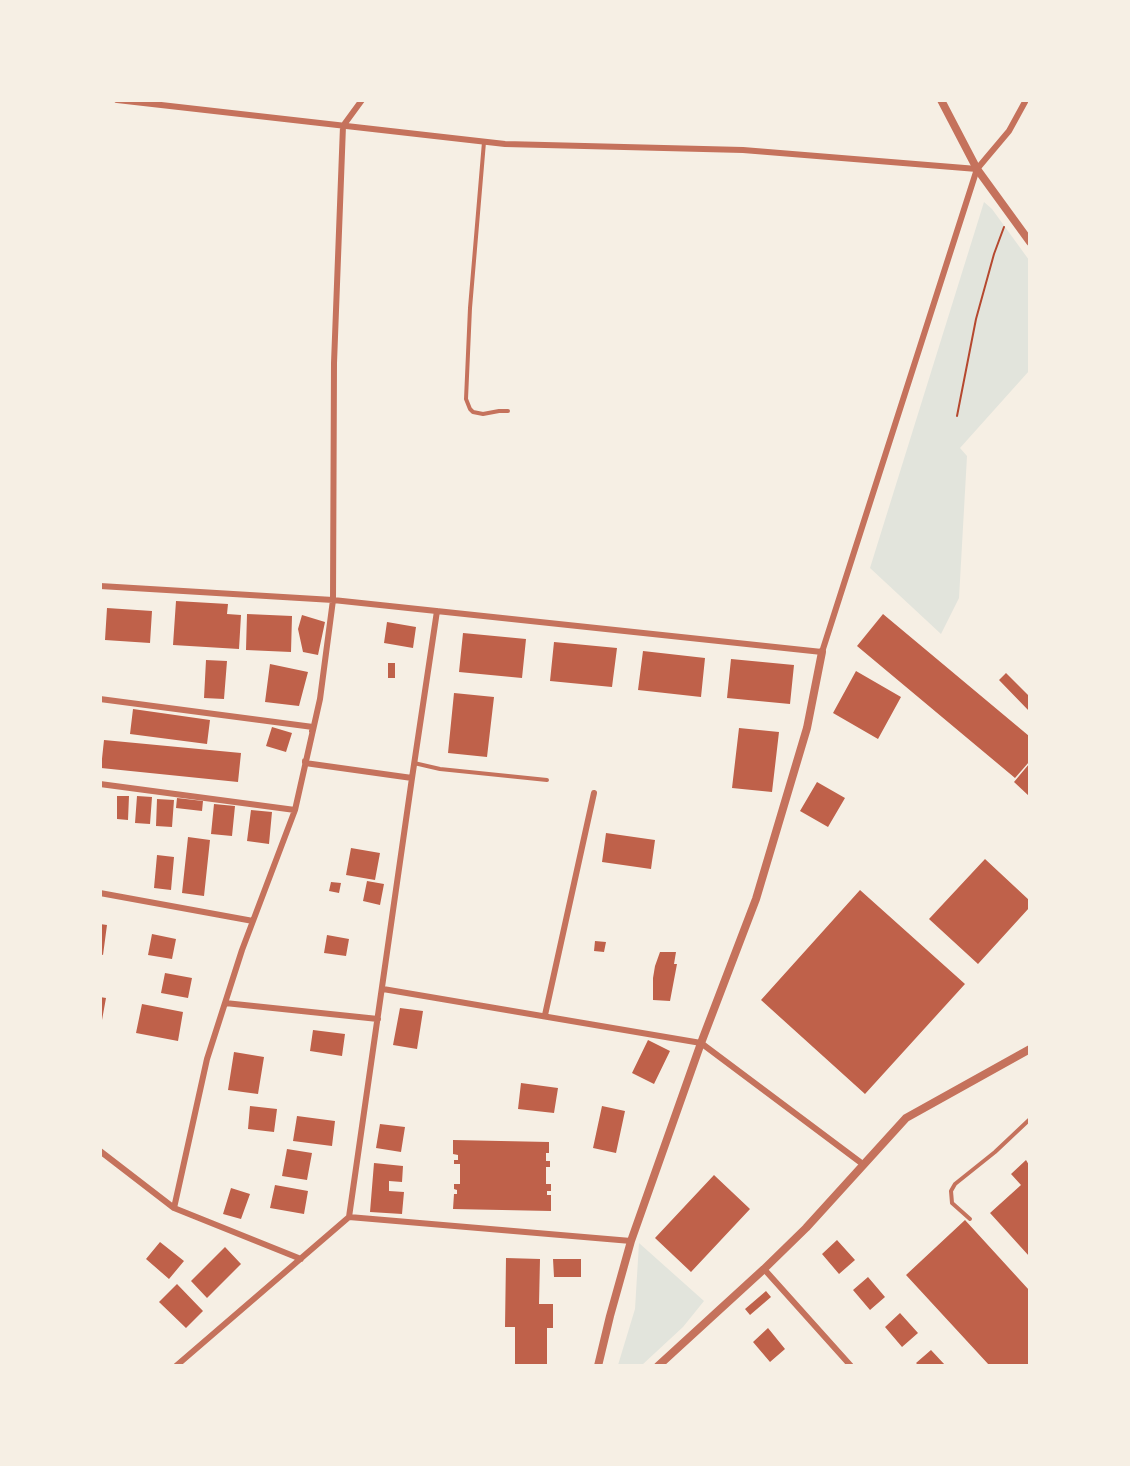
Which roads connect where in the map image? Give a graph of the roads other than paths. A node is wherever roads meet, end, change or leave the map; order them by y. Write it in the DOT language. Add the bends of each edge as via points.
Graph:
graph roads {
  1 [pos="117,100"];
  2 [pos="362,100"];
  3 [pos="941,100"];
  4 [pos="1026,100"];
  5 [pos="135,102"];
  6 [pos="343,126"];
  7 [pos="484,141"];
  8 [pos="976,169"];
  9 [pos="1029,242"];
  10 [pos="508,411"];
  11 [pos="100,586"];
  12 [pos="333,600"];
  13 [pos="437,611"];
  14 [pos="822,652"];
  15 [pos="100,699"];
  16 [pos="313,727"];
  17 [pos="414,763"];
  18 [pos="412,778"];
  19 [pos="547,780"];
  20 [pos="100,784"];
  21 [pos="594,793"];
  22 [pos="295,810"];
  23 [pos="100,893"];
  24 [pos="253,921"];
  25 [pos="382,988"];
  26 [pos="225,1003"];
  27 [pos="545,1015"];
  28 [pos="378,1019"];
  29 [pos="701,1043"];
  30 [pos="1029,1049"];
  31 [pos="1029,1119"];
  32 [pos="100,1151"];
  33 [pos="864,1165"];
  34 [pos="174,1208"];
  35 [pos="349,1217"];
  36 [pos="970,1219"];
  37 [pos="630,1241"];
  38 [pos="301,1259"];
  39 [pos="764,1269"];
  40 [pos="176,1365"];
  41 [pos="598,1365"];
  42 [pos="658,1365"];
  43 [pos="851,1365"];
  1 -- 5 [label="street"];
  2 -- 6 [label="street"];
  3 -- 8 [label="street"];
  4 -- 8 [label="street" via="1009,131"];
  5 -- 6 [label="street"];
  6 -- 7 [label="street"];
  6 -- 12 [label="street" via="334,363"];
  7 -- 8 [label="street" via="743,150"];
  7 -- 10 [label="lane" via="466,399 470,409 478,413"];
  8 -- 9 [label="street"];
  8 -- 14 [label="street"];
  11 -- 12 [label="street"];
  12 -- 13 [label="street"];
  12 -- 16 [label="street"];
  13 -- 14 [label="street"];
  13 -- 17 [label="street"];
  14 -- 29 [label="street" via="807,728 756,899"];
  15 -- 16 [label="street"];
  16 -- 18 [label="street" via="305,763"];
  16 -- 22 [label="street"];
  17 -- 18 [label="street"];
  17 -- 19 [label="lane"];
  18 -- 25 [label="street"];
  20 -- 22 [label="street"];
  21 -- 27 [label="street"];
  22 -- 24 [label="street"];
  23 -- 24 [label="street"];
  24 -- 26 [label="street"];
  25 -- 27 [label="street"];
  25 -- 28 [label="street"];
  26 -- 28 [label="street"];
  26 -- 34 [label="street" via="207,1059"];
  27 -- 29 [label="street"];
  28 -- 35 [label="street"];
  29 -- 33 [label="street"];
  29 -- 37 [label="street"];
  30 -- 33 [label="street" via="906,1118"];
  31 -- 36 [label="lane" via="955,1184 952,1203"];
  32 -- 34 [label="street"];
  33 -- 39 [label="street"];
  34 -- 38 [label="street"];
  35 -- 37 [label="street"];
  35 -- 38 [label="street"];
  37 -- 41 [label="street"];
  38 -- 40 [label="street"];
  39 -- 42 [label="street"];
  39 -- 43 [label="street"];
}
